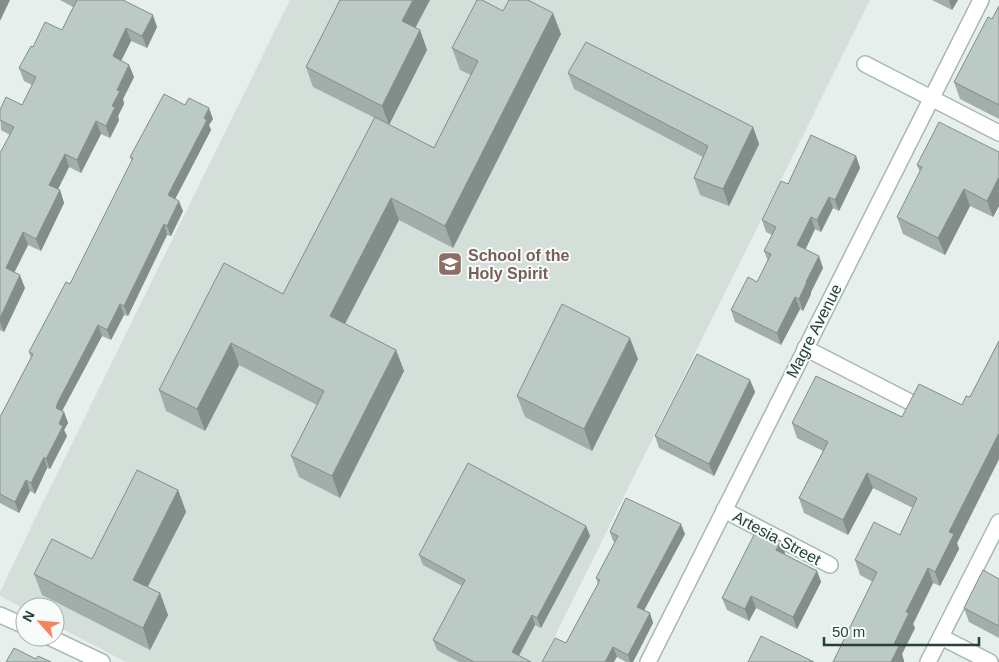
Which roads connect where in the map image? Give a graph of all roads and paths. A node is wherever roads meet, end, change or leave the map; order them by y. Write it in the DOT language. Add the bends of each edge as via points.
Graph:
graph roads {
  1 [pos="981,0"];
  2 [pos="865,64"];
  3 [pos="931,98"];
  4 [pos="999,133"];
  5 [pos="805,348"];
  6 [pos="910,402"];
  7 [pos="724,510"];
  8 [pos="999,522"];
  9 [pos="830,565"];
  10 [pos="0,615"];
  11 [pos="15,622"];
  12 [pos="941,637"];
  13 [pos="64,647"];
  14 [pos="80,657"];
  15 [pos="102,662"];
  16 [pos="648,662"];
  17 [pos="928,662"];
  18 [pos="990,662"];
  1 -- 3 [label="street, Magre Avenue"];
  2 -- 3 [label="street"];
  3 -- 4 [label="street"];
  3 -- 5 [label="street, Magre Avenue"];
  5 -- 6 [label="street"];
  5 -- 7 [label="street, Magre Avenue"];
  7 -- 9 [label="street, Artesia Street"];
  7 -- 16 [label="street, Magre Avenue"];
  8 -- 12 [label="street"];
  10 -- 11 [label="street"];
  12 -- 17 [label="street"];
  12 -- 18 [label="street"];
  13 -- 14 [label="street"];
  14 -- 15 [label="street"];
}
